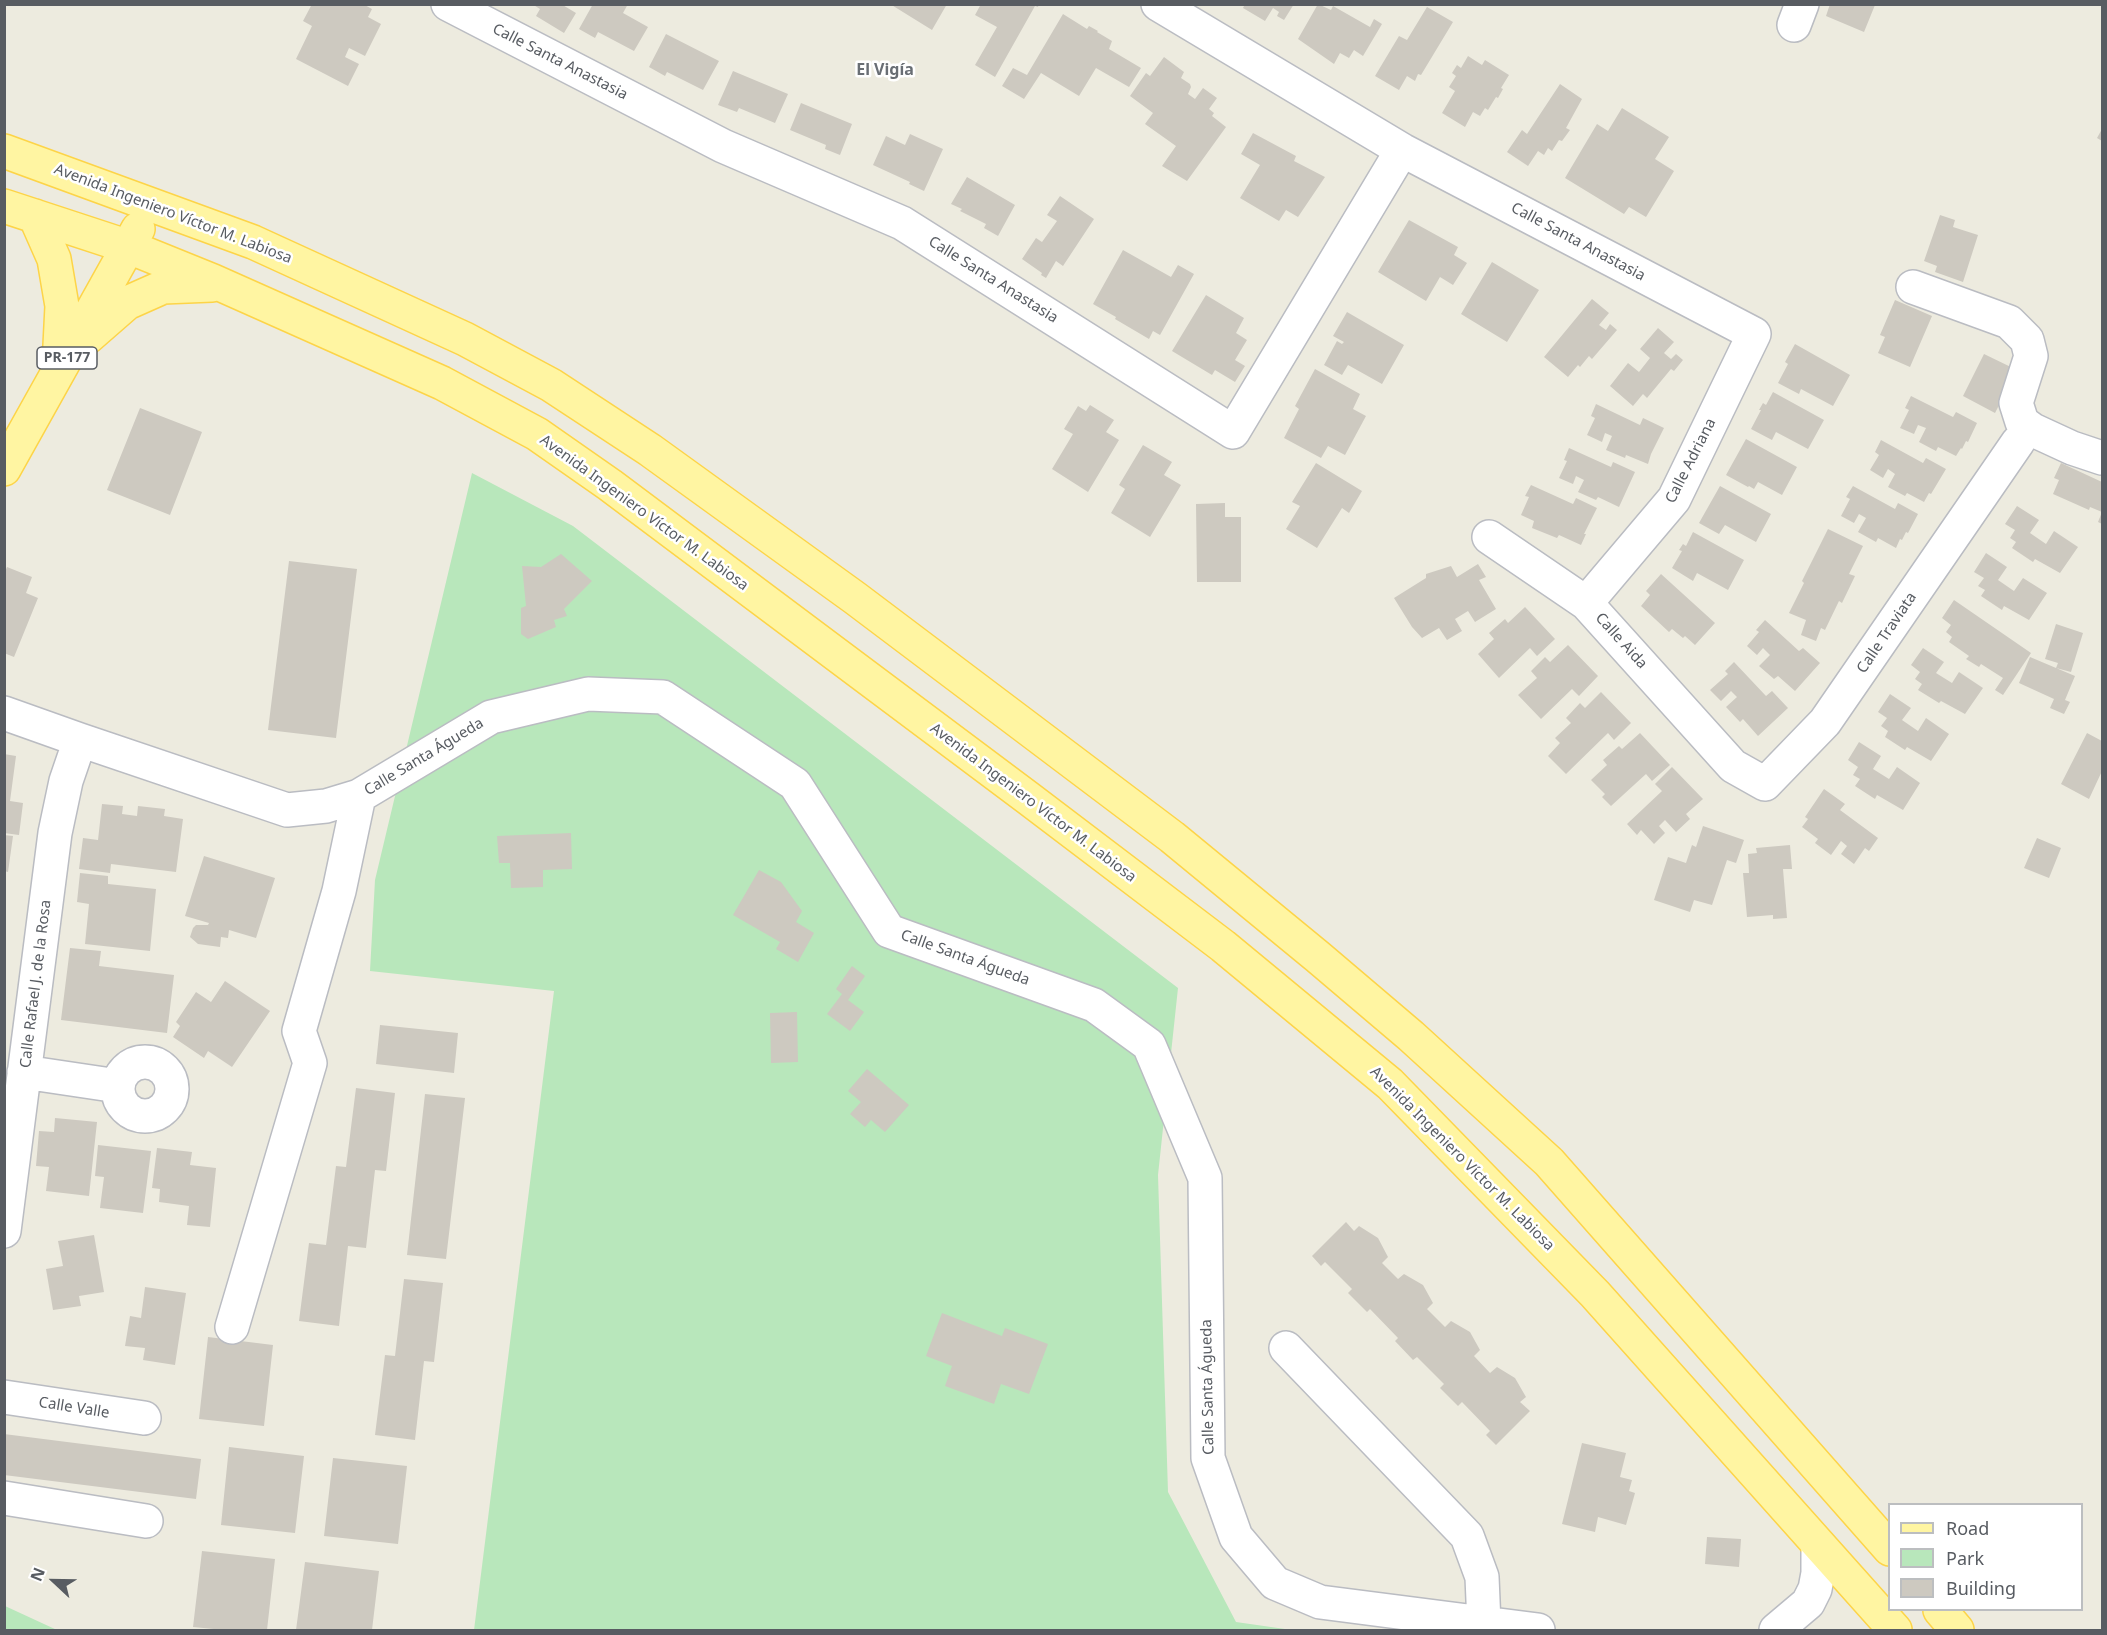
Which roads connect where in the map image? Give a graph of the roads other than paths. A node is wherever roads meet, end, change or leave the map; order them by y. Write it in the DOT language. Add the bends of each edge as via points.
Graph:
graph roads {
  1 [pos="448,4"];
  2 [pos="1158,4"];
  3 [pos="1402,150"];
  4 [pos="4,151"];
  5 [pos="151,205"];
  6 [pos="20,211"];
  7 [pos="129,247"];
  8 [pos="220,284"];
  9 [pos="1913,287"];
  10 [pos="1754,334"];
  11 [pos="64,364"];
  12 [pos="2018,442"];
  13 [pos="2103,458"];
  14 [pos="4,469"];
  15 [pos="1490,537"];
  16 [pos="1586,603"];
  17 [pos="4,713"];
  18 [pos="80,740"];
  19 [pos="1734,766"];
  20 [pos="359,796"];
  21 [pos="24,1072"];
  22 [pos="118,1086"];
  23 [pos="4,1231"];
  24 [pos="232,1326"];
  25 [pos="1286,1348"];
  26 [pos="4,1397"];
  27 [pos="144,1418"];
  28 [pos="4,1498"];
  29 [pos="146,1521"];
  30 [pos="1818,1546"];
  31 [pos="1888,1547"];
  32 [pos="1941,1611"];
  33 [pos="1484,1624"];
  34 [pos="1538,1630"];
  35 [pos="1776,1630"];
  36 [pos="1896,1630"];
  37 [pos="1957,1630"];
  1 -- 3 [label="street, Calle Santa Anastasia" via="723,146 902,223 1233,432"];
  2 -- 3 [label="street, Calle Santa Anastasia"];
  3 -- 10 [label="street, Calle Santa Anastasia"];
  4 -- 5 [label="main road, Avenida Ingeniero Víctor M. Labiosa"];
  5 -- 7 [label="main road, PR-177"];
  5 -- 31 [label="main road, Avenida Ingeniero Víctor M. Labiosa" via="253,242 465,339 551,385 650,450 855,598 1172,837 1411,1036 1549,1162"];
  6 -- 7 [label="main road, Avenida Ingeniero Víctor M. Labiosa"];
  6 -- 11 [label="main road" via="54,259 62,306"];
  7 -- 8 [label="main road, Avenida Ingeniero Víctor M. Labiosa"];
  7 -- 11 [label="main road, PR-177"];
  8 -- 11 [label="main road" via="163,287 127,303"];
  8 -- 30 [label="main road, Avenida Ingeniero Víctor M. Labiosa" via="442,383 537,434 1223,946 1390,1084 1595,1294"];
  9 -- 13 [label="street" via="2009,322 2027,340 2031,356 2016,403 2022,422 2072,448"];
  10 -- 16 [label="street, Calle Adriana" via="1674,499"];
  11 -- 14 [label="main road, PR-177"];
  12 -- 19 [label="street, Calle Traviata" via="1825,722 1765,784"];
  15 -- 16 [label="street, Calle Aida"];
  16 -- 19 [label="street, Calle Aida"];
  17 -- 18 [label="street, Calle Santa Águeda"];
  18 -- 20 [label="street, Calle Santa Águeda" via="287,810 326,806"];
  18 -- 21 [label="street, Calle Rafael J. de la Rosa" via="55,833"];
  20 -- 24 [label="street" via="339,891 299,1031 310,1063"];
  20 -- 33 [label="street, Calle Santa Águeda" via="491,717 588,693 663,697 795,784 889,931 1094,1005 1149,1045 1205,1178 1208,1458 1236,1537 1275,1583 1320,1602"];
  21 -- 22 [label="street"];
  21 -- 23 [label="street, Calle Rafael J. de la Rosa"];
  25 -- 33 [label="street" via="1467,1536 1482,1576"];
  26 -- 27 [label="street, Calle Valle"];
  28 -- 29 [label="street"];
  30 -- 35 [label="street" via="1818,1573 1809,1603"];
  30 -- 36 [label="main road, Avenida Ingeniero Víctor M. Labiosa"];
  32 -- 37 [label="main road"];
  33 -- 34 [label="street, Calle Santa Águeda"];
}
